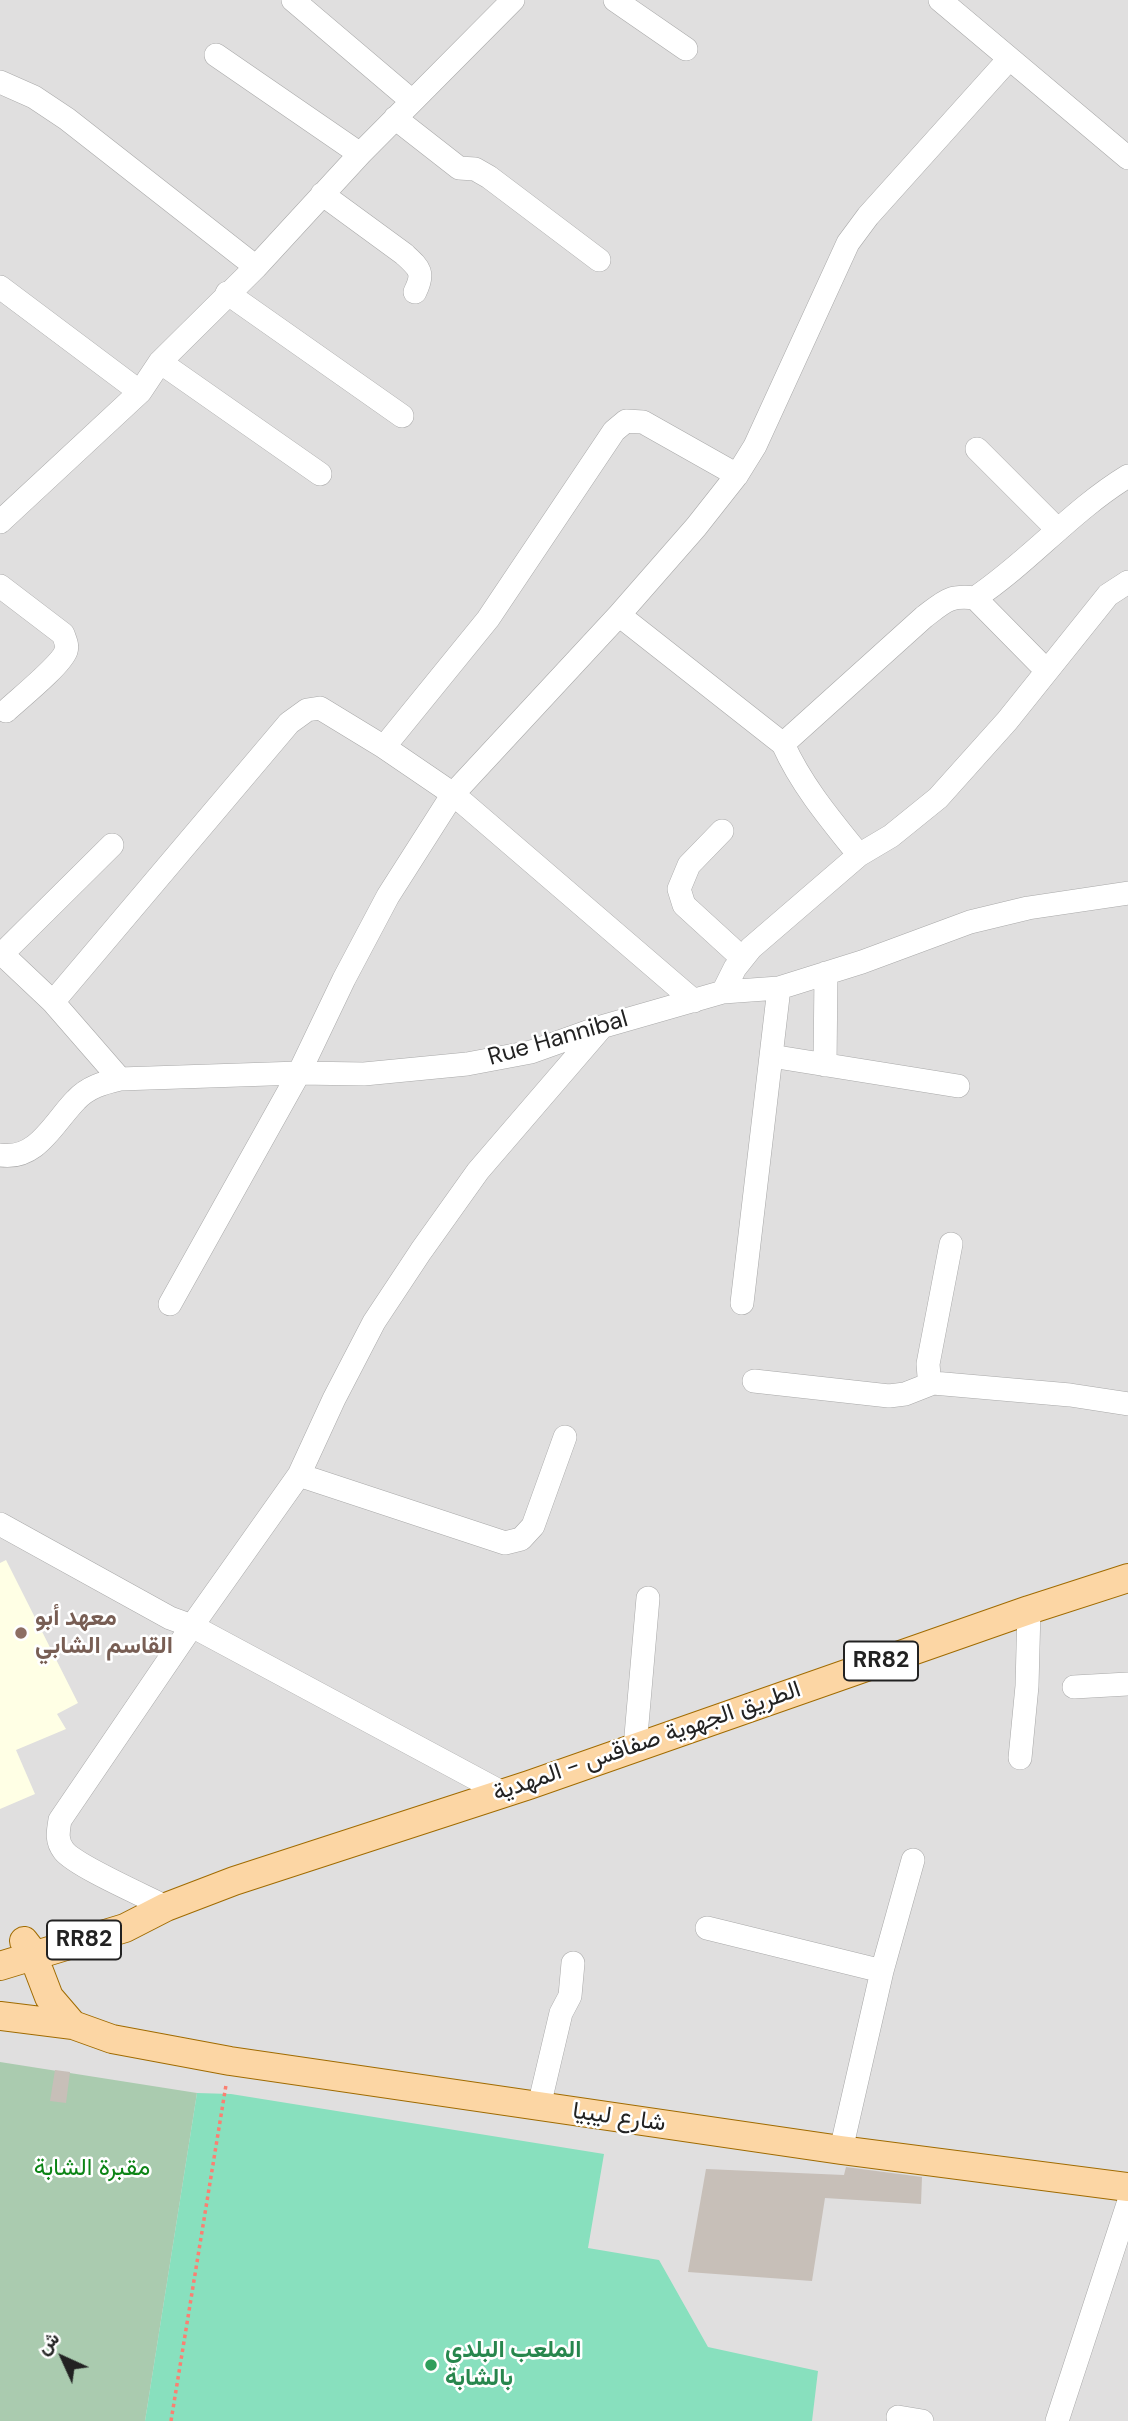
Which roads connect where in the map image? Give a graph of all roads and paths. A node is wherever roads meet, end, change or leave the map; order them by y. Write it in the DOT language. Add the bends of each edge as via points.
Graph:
graph roads {
  1 [pos="293,0"];
  2 [pos="615,0"];
  3 [pos="940,0"];
  4 [pos="505,2"];
  5 [pos="686,49"];
  6 [pos="216,55"];
  7 [pos="1009,59"];
  8 [pos="0,82"];
  9 [pos="412,101"];
  10 [pos="396,118"];
  11 [pos="360,153"];
  12 [pos="1128,158"];
  13 [pos="322,194"];
  14 [pos="599,260"];
  15 [pos="256,267"];
  16 [pos="0,287"];
  17 [pos="415,292"];
  18 [pos="227,293"];
  19 [pos="160,362"];
  20 [pos="140,392"];
  21 [pos="402,416"];
  22 [pos="977,449"];
  23 [pos="320,474"];
  24 [pos="737,475"];
  25 [pos="1128,476"];
  26 [pos="0,522"];
  27 [pos="1058,530"];
  28 [pos="1128,582"];
  29 [pos="0,586"];
  30 [pos="975,598"];
  31 [pos="619,615"];
  32 [pos="1047,671"];
  33 [pos="6,711"];
  34 [pos="783,744"];
  35 [pos="384,747"];
  36 [pos="453,794"];
  37 [pos="722,831"];
  38 [pos="112,845"];
  39 [pos="859,855"];
  40 [pos="1128,893"];
  41 [pos="1,953"];
  42 [pos="742,958"];
  43 [pos="826,973"];
  44 [pos="779,988"];
  45 [pos="723,992"];
  46 [pos="694,1001"];
  47 [pos="53,1002"];
  48 [pos="601,1027"];
  49 [pos="771,1056"];
  50 [pos="825,1065"];
  51 [pos="299,1073"];
  52 [pos="120,1079"];
  53 [pos="958,1086"];
  54 [pos="0,1155"];
  55 [pos="951,1244"];
  56 [pos="742,1303"];
  57 [pos="170,1304"];
  58 [pos="754,1381"];
  59 [pos="933,1383"];
  60 [pos="1128,1404"];
  61 [pos="565,1437"];
  62 [pos="299,1475"];
  63 [pos="0,1524"];
  64 [pos="1128,1578"];
  65 [pos="649,1598"];
  66 [pos="1028,1609"];
  67 [pos="192,1626"];
  68 [pos="1128,1684"];
  69 [pos="1074,1687"];
  70 [pos="635,1747"];
  71 [pos="1020,1758"];
  72 [pos="501,1793"];
  73 [pos="913,1860"];
  74 [pos="166,1907"];
  75 [pos="707,1928"];
  76 [pos="18,1947"];
  77 [pos="573,1963"];
  78 [pos="0,1966"];
  79 [pos="882,1971"];
  80 [pos="0,2016"];
  81 [pos="73,2025"];
  82 [pos="0,2033"];
  83 [pos="112,2039"];
  84 [pos="230,2060"];
  85 [pos="539,2106"];
  86 [pos="841,2150"];
  87 [pos="1128,2187"];
  88 [pos="1128,2204"];
  89 [pos="898,2417"];
  90 [pos="171,2421"];
  91 [pos="922,2421"];
  92 [pos="1057,2421"];
  1 -- 9 [label="street"];
  2 -- 5 [label="street"];
  3 -- 7 [label="street"];
  4 -- 9 [label="street"];
  6 -- 11 [label="street"];
  7 -- 12 [label="street"];
  7 -- 24 [label="street" via="848,243 755,446"];
  8 -- 15 [label="street" via="67,119"];
  9 -- 10 [label="street"];
  10 -- 11 [label="street"];
  10 -- 14 [label="street" via="459,168 475,169 489,177"];
  11 -- 13 [label="street"];
  13 -- 15 [label="street"];
  13 -- 17 [label="street" via="414,264 421,273"];
  15 -- 18 [label="street"];
  16 -- 20 [label="street"];
  18 -- 19 [label="street"];
  18 -- 21 [label="street"];
  19 -- 20 [label="street"];
  19 -- 23 [label="street"];
  20 -- 26 [label="street"];
  22 -- 27 [label="street"];
  24 -- 31 [label="street"];
  24 -- 35 [label="street" via="643,422 626,421 614,431 488,619"];
  25 -- 27 [label="street"];
  27 -- 30 [label="street" via="1013,572"];
  28 -- 32 [label="street" via="1108,595"];
  29 -- 33 [label="street" via="63,634 67,643 52,668"];
  30 -- 32 [label="street"];
  30 -- 34 [label="street" via="957,596 943,602"];
  31 -- 34 [label="street"];
  31 -- 36 [label="street"];
  32 -- 39 [label="street" via="938,798"];
  34 -- 39 [label="street" via="812,797"];
  35 -- 36 [label="street"];
  35 -- 47 [label="street" via="320,708 307,710 289,723"];
  36 -- 46 [label="street"];
  36 -- 51 [label="street" via="388,896"];
  37 -- 42 [label="street" via="689,866 679,889 684,905"];
  38 -- 41 [label="street"];
  39 -- 42 [label="street"];
  40 -- 43 [label="street, Rue Hannibal" via="970,922"];
  41 -- 47 [label="street"];
  42 -- 45 [label="street"];
  43 -- 44 [label="street, Rue Hannibal"];
  43 -- 50 [label="street"];
  44 -- 45 [label="street, Rue Hannibal"];
  44 -- 49 [label="street"];
  45 -- 46 [label="street, Rue Hannibal"];
  46 -- 48 [label="street, Rue Hannibal"];
  47 -- 52 [label="street"];
  48 -- 51 [label="street, Rue Hannibal" via="531,1052 467,1064 364,1074"];
  48 -- 62 [label="street" via="478,1171 421,1251 374,1322"];
  49 -- 50 [label="street"];
  49 -- 56 [label="street"];
  50 -- 53 [label="street"];
  51 -- 52 [label="street, Rue Hannibal"];
  51 -- 57 [label="street"];
  52 -- 54 [label="street, Rue Hannibal" via="97,1084 77,1099 33,1149 9,1157"];
  55 -- 59 [label="street" via="928,1364"];
  58 -- 59 [label="street" via="889,1396"];
  59 -- 60 [label="street"];
  61 -- 62 [label="street" via="534,1526 521,1539 505,1543"];
  62 -- 67 [label="street"];
  63 -- 67 [label="street"];
  64 -- 66 [label="main road, الطريق الجهوية صفاقس - المهدية / RR82"];
  65 -- 70 [label="street"];
  66 -- 70 [label="main road, الطريق الجهوية صفاقس - المهدية / RR82"];
  66 -- 71 [label="street"];
  67 -- 72 [label="street"];
  67 -- 74 [label="street" via="60,1820 57,1838 64,1852 80,1863"];
  68 -- 69 [label="street"];
  70 -- 72 [label="main road, الطريق الجهوية صفاقس - المهدية / RR82"];
  72 -- 74 [label="main road, الطريق الجهوية صفاقس - المهدية / RR82"];
  73 -- 79 [label="street"];
  74 -- 76 [label="main road, الطريق الجهوية صفاقس - المهدية / RR82" via="125,1928"];
  75 -- 79 [label="street"];
  76 -- 78 [label="main road, الطريق الجهوية صفاقس - المهدية / RR82"];
  76 -- 81 [label="main road"];
  77 -- 85 [label="street" via="570,1996 561,2013"];
  79 -- 86 [label="street"];
  80 -- 81 [label="main road, شارع ليبيا"];
  81 -- 83 [label="main road, شارع ليبيا"];
  82 -- 83 [label="main road, شارع ليبيا" via="75,2043"];
  83 -- 84 [label="main road, شارع ليبيا"];
  84 -- 85 [label="main road, شارع ليبيا"];
  84 -- 90 [label="path"];
  85 -- 86 [label="main road, شارع ليبيا"];
  86 -- 87 [label="main road, شارع ليبيا"];
  88 -- 92 [label="street"];
  89 -- 91 [label="street"];
}
